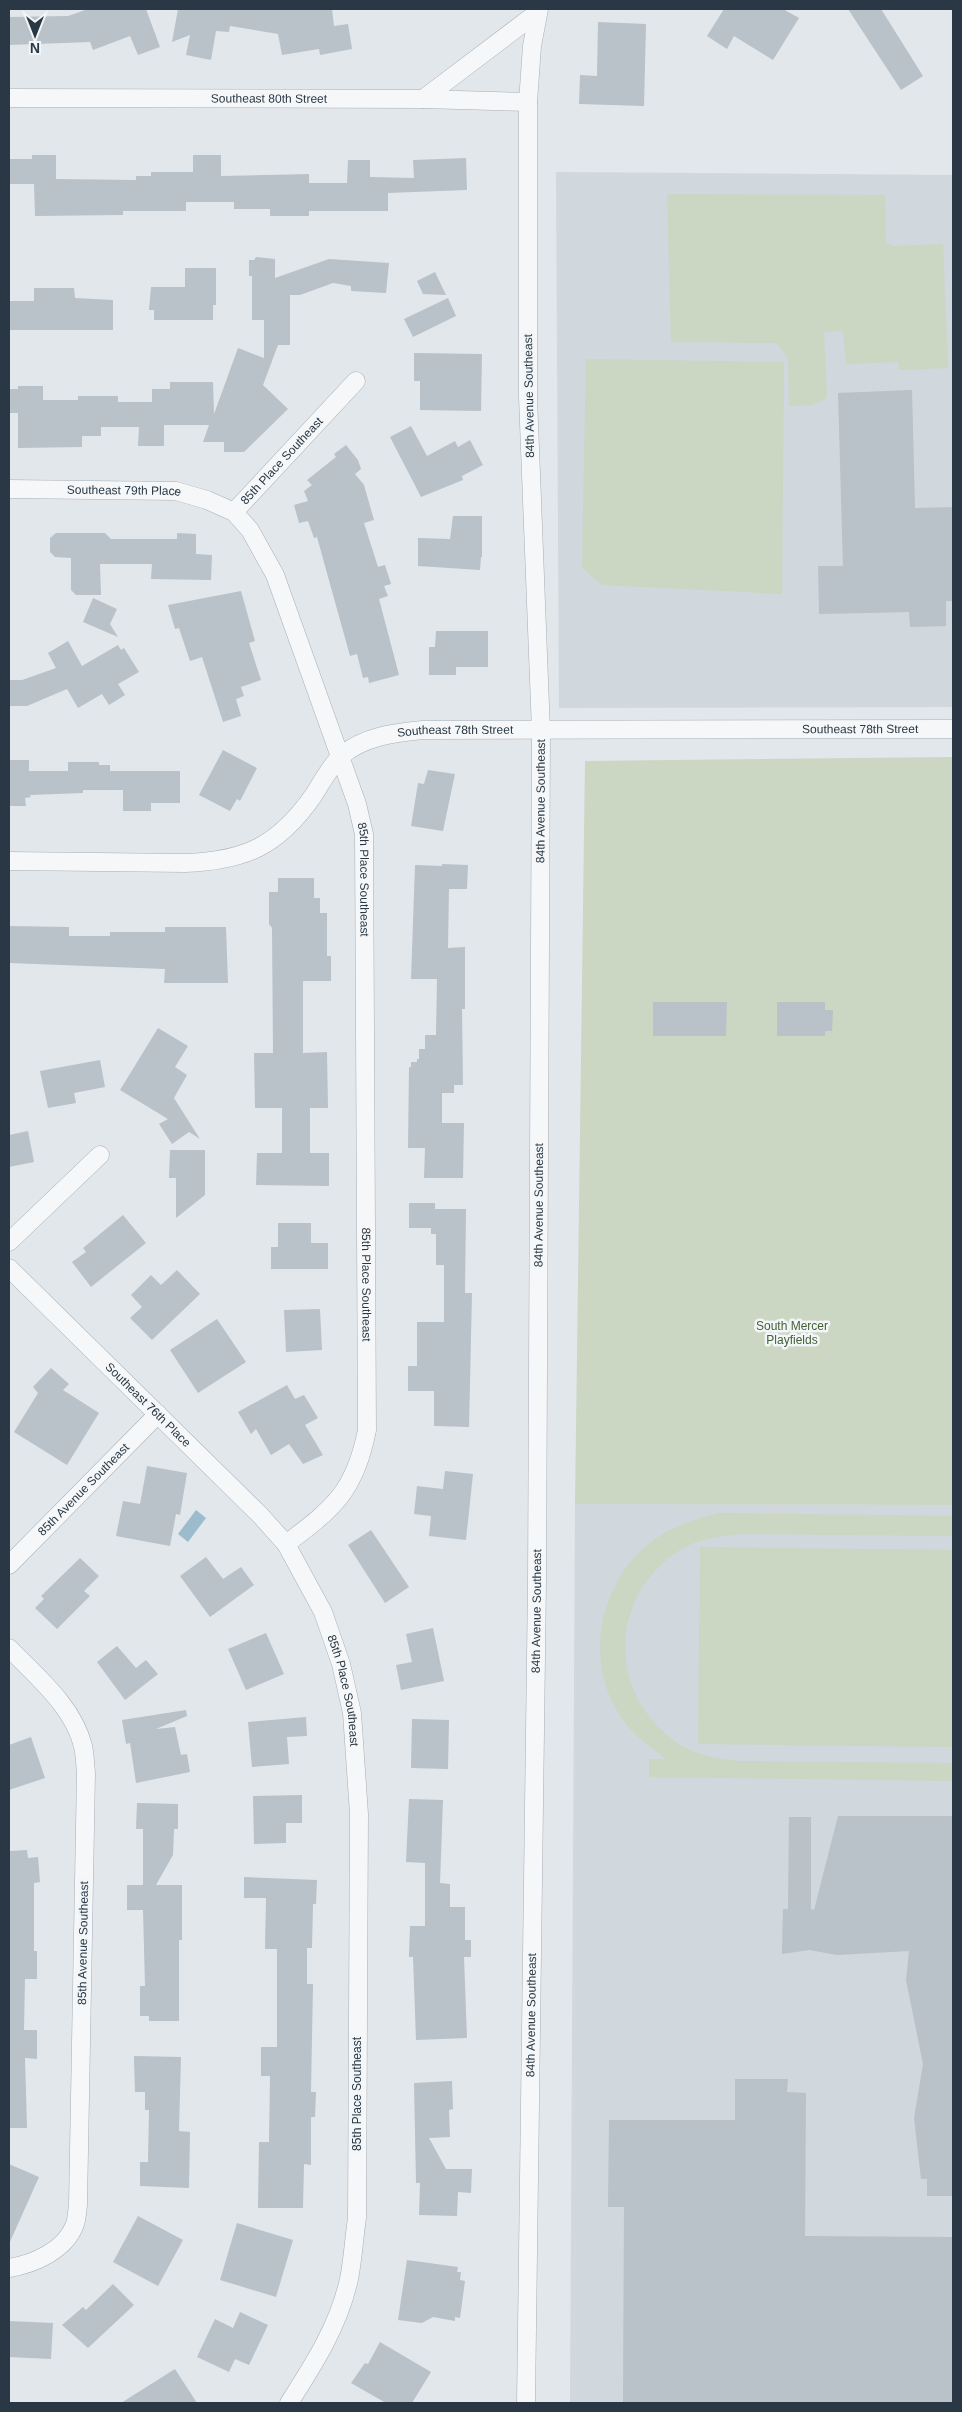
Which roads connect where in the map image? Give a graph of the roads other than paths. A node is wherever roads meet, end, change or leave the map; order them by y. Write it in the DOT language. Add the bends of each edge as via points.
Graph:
graph roads {
  1 [pos="538,10"];
  2 [pos="9,98"];
  3 [pos="423,99"];
  4 [pos="528,102"];
  5 [pos="356,381"];
  6 [pos="9,489"];
  7 [pos="234,512"];
  8 [pos="953,729"];
  9 [pos="541,731"];
  10 [pos="340,757"];
  11 [pos="9,861"];
  12 [pos="100,1155"];
  13 [pos="9,1242"];
  14 [pos="9,1268"];
  15 [pos="158,1414"];
  16 [pos="286,1544"];
  17 [pos="9,1564"];
  18 [pos="9,1648"];
  19 [pos="9,2268"];
  20 [pos="289,2403"];
  21 [pos="526,2403"];
  1 -- 3 [label="street"];
  1 -- 4 [label="street, 84th Avenue Southeast"];
  2 -- 3 [label="street, Southeast 80th Street"];
  3 -- 4 [label="street, Southeast 80th Street"];
  4 -- 9 [label="street, 84th Avenue Southeast" via="528,397"];
  5 -- 7 [label="street, 85th Place Southeast"];
  6 -- 7 [label="street, Southeast 79th Place" via="176,491"];
  7 -- 10 [label="street, 85th Place Southeast" via="250,530 275,575"];
  8 -- 9 [label="street, Southeast 78th Street"];
  9 -- 10 [label="street, Southeast 78th Street" via="423,730 395,733 369,739"];
  9 -- 21 [label="street, 84th Avenue Southeast" via="536,1582"];
  10 -- 11 [label="street, Southeast 78th Street" via="297,819 278,837 238,857 185,863"];
  10 -- 16 [label="street, 85th Place Southeast" via="364,834 367,1430 362,1456 344,1493 323,1516"];
  12 -- 13 [label="street"];
  14 -- 15 [label="street, Southeast 76th Place"];
  15 -- 16 [label="street, Southeast 76th Place"];
  15 -- 17 [label="street, 85th Avenue Southeast"];
  16 -- 20 [label="street, 85th Place Southeast" via="324,1612 341,1664 352,1713 359,1814 357,2218 348,2279 334,2325"];
  18 -- 19 [label="street, 85th Avenue Southeast" via="55,1695 73,1722 82,1746 86,1773 78,2205 74,2225 64,2242 24,2266"];
}
